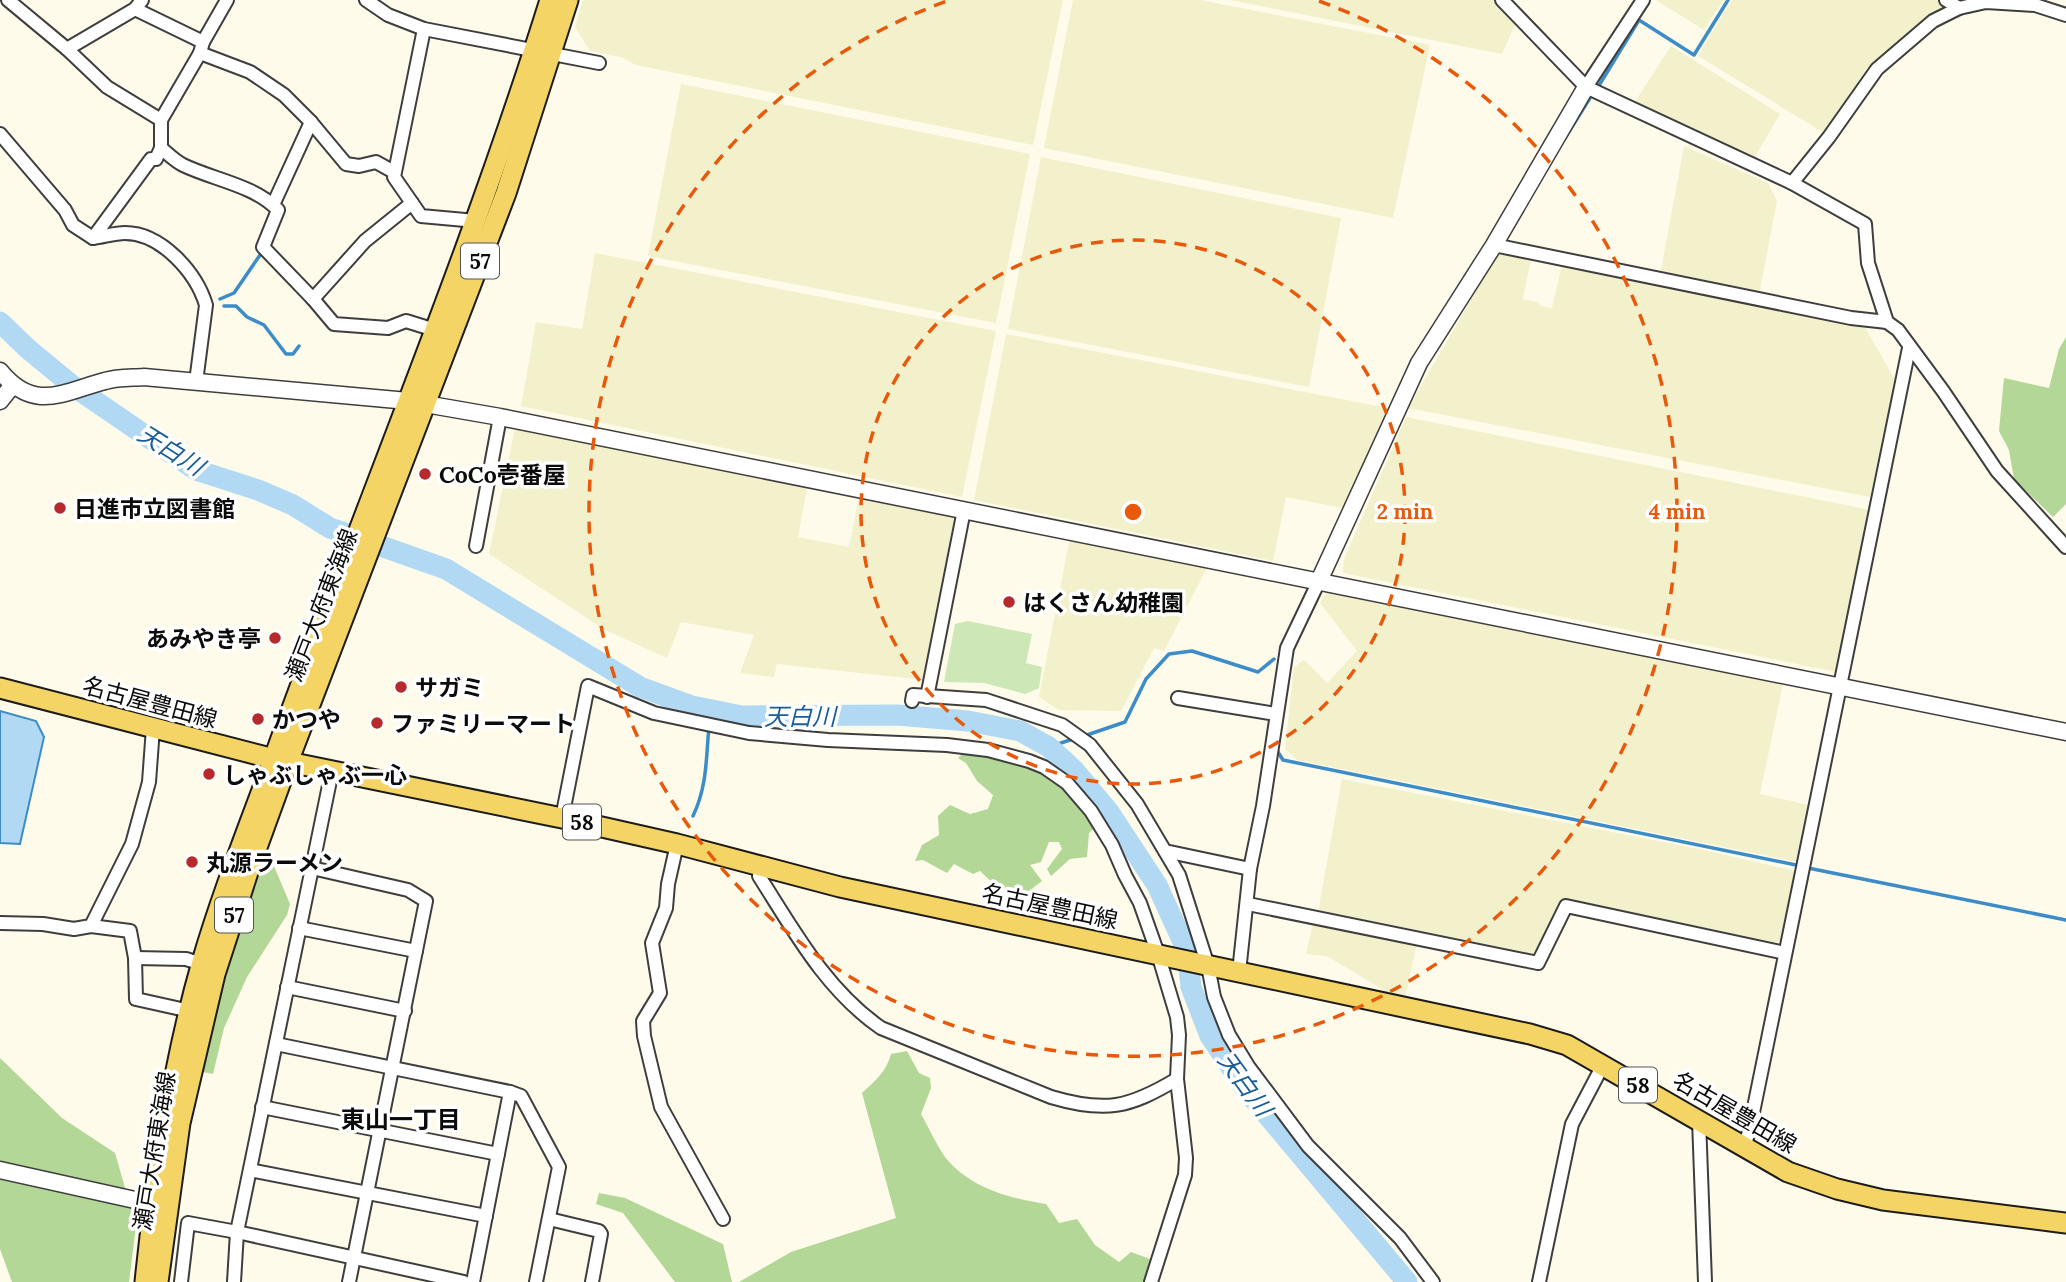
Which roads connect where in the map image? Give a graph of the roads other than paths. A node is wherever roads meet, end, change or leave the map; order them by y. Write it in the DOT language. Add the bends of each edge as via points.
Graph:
graph roads {
  1 [pos="227,0"];
  2 [pos="366,0"];
  3 [pos="550,0"];
  4 [pos="568,0"];
  5 [pos="1502,0"];
  6 [pos="1643,0"];
  7 [pos="1947,0"];
  8 [pos="12,1"];
  9 [pos="138,5"];
  10 [pos="1959,8"];
  11 [pos="2066,15"];
  12 [pos="424,29"];
  13 [pos="201,48"];
  14 [pos="67,49"];
  15 [pos="542,53"];
  16 [pos="599,63"];
  17 [pos="1587,87"];
  18 [pos="160,120"];
  19 [pos="311,122"];
  20 [pos="0,134"];
  21 [pos="161,148"];
  22 [pos="394,172"];
  23 [pos="1792,183"];
  24 [pos="412,203"];
  25 [pos="273,205"];
  26 [pos="476,221"];
  27 [pos="93,238"];
  28 [pos="1494,245"];
  29 [pos="313,299"];
  30 [pos="1887,322"];
  31 [pos="435,330"];
  32 [pos="1909,348"];
  33 [pos="0,372"];
  34 [pos="196,382"];
  35 [pos="12,386"];
  36 [pos="0,401"];
  37 [pos="417,402"];
  38 [pos="500,417"];
  39 [pos="964,510"];
  40 [pos="476,546"];
  41 [pos="2066,547"];
  42 [pos="1319,581"];
  43 [pos="1840,687"];
  44 [pos="0,688"];
  45 [pos="927,696"];
  46 [pos="1178,698"];
  47 [pos="912,701"];
  48 [pos="1276,713"];
  49 [pos="153,728"];
  50 [pos="2066,732"];
  51 [pos="281,760"];
  52 [pos="332,771"];
  53 [pos="562,818"];
  54 [pos="677,844"];
  55 [pos="1165,851"];
  56 [pos="760,867"];
  57 [pos="312,868"];
  58 [pos="1250,870"];
  59 [pos="1248,904"];
  60 [pos="0,923"];
  61 [pos="91,926"];
  62 [pos="299,928"];
  63 [pos="416,951"];
  64 [pos="1785,953"];
  65 [pos="1161,955"];
  66 [pos="135,958"];
  67 [pos="202,964"];
  68 [pos="1205,965"];
  69 [pos="1239,972"];
  70 [pos="287,987"];
  71 [pos="190,1012"];
  72 [pos="405,1012"];
  73 [pos="276,1044"];
  74 [pos="1603,1065"];
  75 [pos="394,1068"];
  76 [pos="1177,1079"];
  77 [pos="510,1092"];
  78 [pos="262,1107"];
  79 [pos="1699,1119"];
  80 [pos="380,1131"];
  81 [pos="1744,1146"];
  82 [pos="498,1154"];
  83 [pos="0,1170"];
  84 [pos="250,1170"];
  85 [pos="368,1193"];
  86 [pos="153,1204"];
  87 [pos="486,1216"];
  88 [pos="549,1219"];
  89 [pos="723,1219"];
  90 [pos="2066,1223"];
  91 [pos="237,1232"];
  92 [pos="355,1258"];
  93 [pos="412,1276"];
  94 [pos="145,1282"];
  95 [pos="158,1282"];
  96 [pos="181,1282"];
  97 [pos="234,1282"];
  98 [pos="349,1282"];
  99 [pos="464,1282"];
  100 [pos="473,1282"];
  101 [pos="536,1282"];
  102 [pos="592,1282"];
  103 [pos="1151,1282"];
  104 [pos="1433,1282"];
  105 [pos="1539,1282"];
  106 [pos="1706,1282"];
  1 -- 13 [label="street"];
  2 -- 12 [label="street" via="388,15"];
  3 -- 15 [label="main road, 瀬戸大府東海線 / 57"];
  4 -- 15 [label="main road, 瀬戸大府東海線 / 57"];
  5 -- 17 [label="street"];
  6 -- 17 [label="street"];
  7 -- 10 [label="street"];
  8 -- 14 [label="street"];
  9 -- 13 [label="street"];
  9 -- 14 [label="street"];
  10 -- 11 [label="street" via="1986,2 2023,4"];
  10 -- 23 [label="street" via="1933,21 1877,69"];
  12 -- 15 [label="street"];
  12 -- 22 [label="street"];
  13 -- 18 [label="street"];
  13 -- 19 [label="street" via="250,72 284,95"];
  14 -- 18 [label="street" via="107,87"];
  15 -- 16 [label="street"];
  15 -- 26 [label="main road, 瀬戸大府東海線 / 57"];
  15 -- 37 [label="main road, 瀬戸大府東海線 / 57" via="506,193"];
  17 -- 23 [label="street"];
  17 -- 28 [label="street"];
  18 -- 21 [label="street"];
  19 -- 22 [label="street" via="346,164 376,162"];
  19 -- 25 [label="street"];
  20 -- 27 [label="street" via="73,225"];
  21 -- 25 [label="street" via="180,164 234,183"];
  21 -- 27 [label="street"];
  22 -- 24 [label="street"];
  23 -- 30 [label="street" via="1866,224 1868,263"];
  24 -- 26 [label="street" via="421,216"];
  24 -- 29 [label="street" via="365,241"];
  25 -- 29 [label="street" via="278,210 263,247"];
  26 -- 31 [label="main road, 瀬戸大府東海線 / 57"];
  27 -- 34 [label="street" via="126,233 158,242 184,267 206,305"];
  28 -- 30 [label="street"];
  28 -- 42 [label="street" via="1419,363"];
  29 -- 31 [label="street" via="334,324 388,328 407,321"];
  30 -- 32 [label="street"];
  31 -- 37 [label="main road, 瀬戸大府東海線 / 57"];
  32 -- 41 [label="street" via="1997,471"];
  32 -- 43 [label="street"];
  33 -- 35 [label="street"];
  34 -- 35 [label="street" via="109,379 51,398"];
  34 -- 37 [label="street"];
  35 -- 36 [label="street"];
  37 -- 38 [label="street"];
  37 -- 51 [label="main road, 瀬戸大府東海線 / 57"];
  38 -- 39 [label="street"];
  38 -- 40 [label="street"];
  39 -- 42 [label="street"];
  39 -- 45 [label="street"];
  42 -- 43 [label="street"];
  42 -- 48 [label="street" via="1287,648"];
  43 -- 50 [label="street"];
  43 -- 64 [label="street"];
  44 -- 49 [label="main road, 名古屋豊田線 / 58"];
  45 -- 47 [label="street" via="913,695"];
  45 -- 55 [label="street" via="986,700 1075,733 1124,785"];
  46 -- 48 [label="street"];
  48 -- 58 [label="street"];
  49 -- 51 [label="main road, 名古屋豊田線 / 58"];
  49 -- 61 [label="street" via="149,782 132,844"];
  51 -- 52 [label="main road, 名古屋豊田線 / 58"];
  51 -- 67 [label="main road, 瀬戸大府東海線 / 57" via="234,862"];
  51 -- 95 [label="main road, 瀬戸大府東海線 / 57" via="203,1018 180,1123"];
  52 -- 53 [label="main road, 名古屋豊田線 / 58"];
  52 -- 57 [label="street"];
  53 -- 54 [label="main road, 名古屋豊田線 / 58"];
  53 -- 65 [label="street" via="587,686 654,713 749,733 947,745 1010,755 1056,775 1091,811 1112,845"];
  54 -- 56 [label="main road, 名古屋豊田線 / 58"];
  54 -- 89 [label="street" via="666,908 652,943 660,993 644,1017 644,1036 661,1107"];
  55 -- 58 [label="street"];
  55 -- 68 [label="street" via="1186,894"];
  56 -- 65 [label="main road, 名古屋豊田線 / 58"];
  56 -- 76 [label="street" via="759,876 814,962 859,1013 881,1028 1080,1105 1126,1104"];
  57 -- 62 [label="street"];
  57 -- 63 [label="street" via="408,890 426,901"];
  58 -- 59 [label="street"];
  59 -- 64 [label="street" via="1538,963 1566,906"];
  59 -- 69 [label="street"];
  60 -- 61 [label="street" via="74,929"];
  61 -- 66 [label="street" via="130,931"];
  62 -- 63 [label="street"];
  62 -- 70 [label="street"];
  63 -- 72 [label="street"];
  64 -- 81 [label="street"];
  65 -- 68 [label="main road, 名古屋豊田線 / 58"];
  65 -- 76 [label="street" via="1177,1017"];
  66 -- 67 [label="street" via="186,959"];
  66 -- 71 [label="street" via="136,999"];
  67 -- 71 [label="main road, 瀬戸大府東海線 / 57"];
  68 -- 69 [label="main road, 名古屋豊田線 / 58"];
  68 -- 104 [label="street" via="1224,1022 1248,1066 1308,1146 1400,1238"];
  69 -- 74 [label="main road, 名古屋豊田線 / 58" via="1530,1034 1567,1045"];
  70 -- 72 [label="street"];
  70 -- 73 [label="street"];
  71 -- 86 [label="main road, 瀬戸大府東海線 / 57" via="166,1116"];
  72 -- 75 [label="street"];
  73 -- 75 [label="street"];
  73 -- 78 [label="street"];
  74 -- 79 [label="main road, 名古屋豊田線 / 58"];
  74 -- 105 [label="street" via="1572,1124"];
  75 -- 77 [label="street"];
  75 -- 80 [label="street"];
  76 -- 103 [label="street" via="1185,1175"];
  77 -- 82 [label="street"];
  77 -- 88 [label="street" via="521,1096 559,1167"];
  78 -- 80 [label="street"];
  78 -- 84 [label="street"];
  79 -- 81 [label="main road, 名古屋豊田線 / 58"];
  79 -- 106 [label="street"];
  80 -- 82 [label="street"];
  80 -- 85 [label="street"];
  81 -- 90 [label="main road, 名古屋豊田線 / 58" via="1788,1172 1836,1189 1883,1200"];
  82 -- 87 [label="street"];
  83 -- 86 [label="street"];
  84 -- 85 [label="street"];
  84 -- 91 [label="street"];
  85 -- 87 [label="street"];
  85 -- 92 [label="street"];
  86 -- 94 [label="main road, 瀬戸大府東海線 / 57"];
  87 -- 100 [label="street"];
  88 -- 101 [label="street"];
  88 -- 102 [label="street" via="599,1231"];
  91 -- 92 [label="street"];
  91 -- 96 [label="street" via="188,1223"];
  91 -- 97 [label="street"];
  92 -- 93 [label="street"];
  92 -- 98 [label="street"];
  93 -- 99 [label="street"];
}
